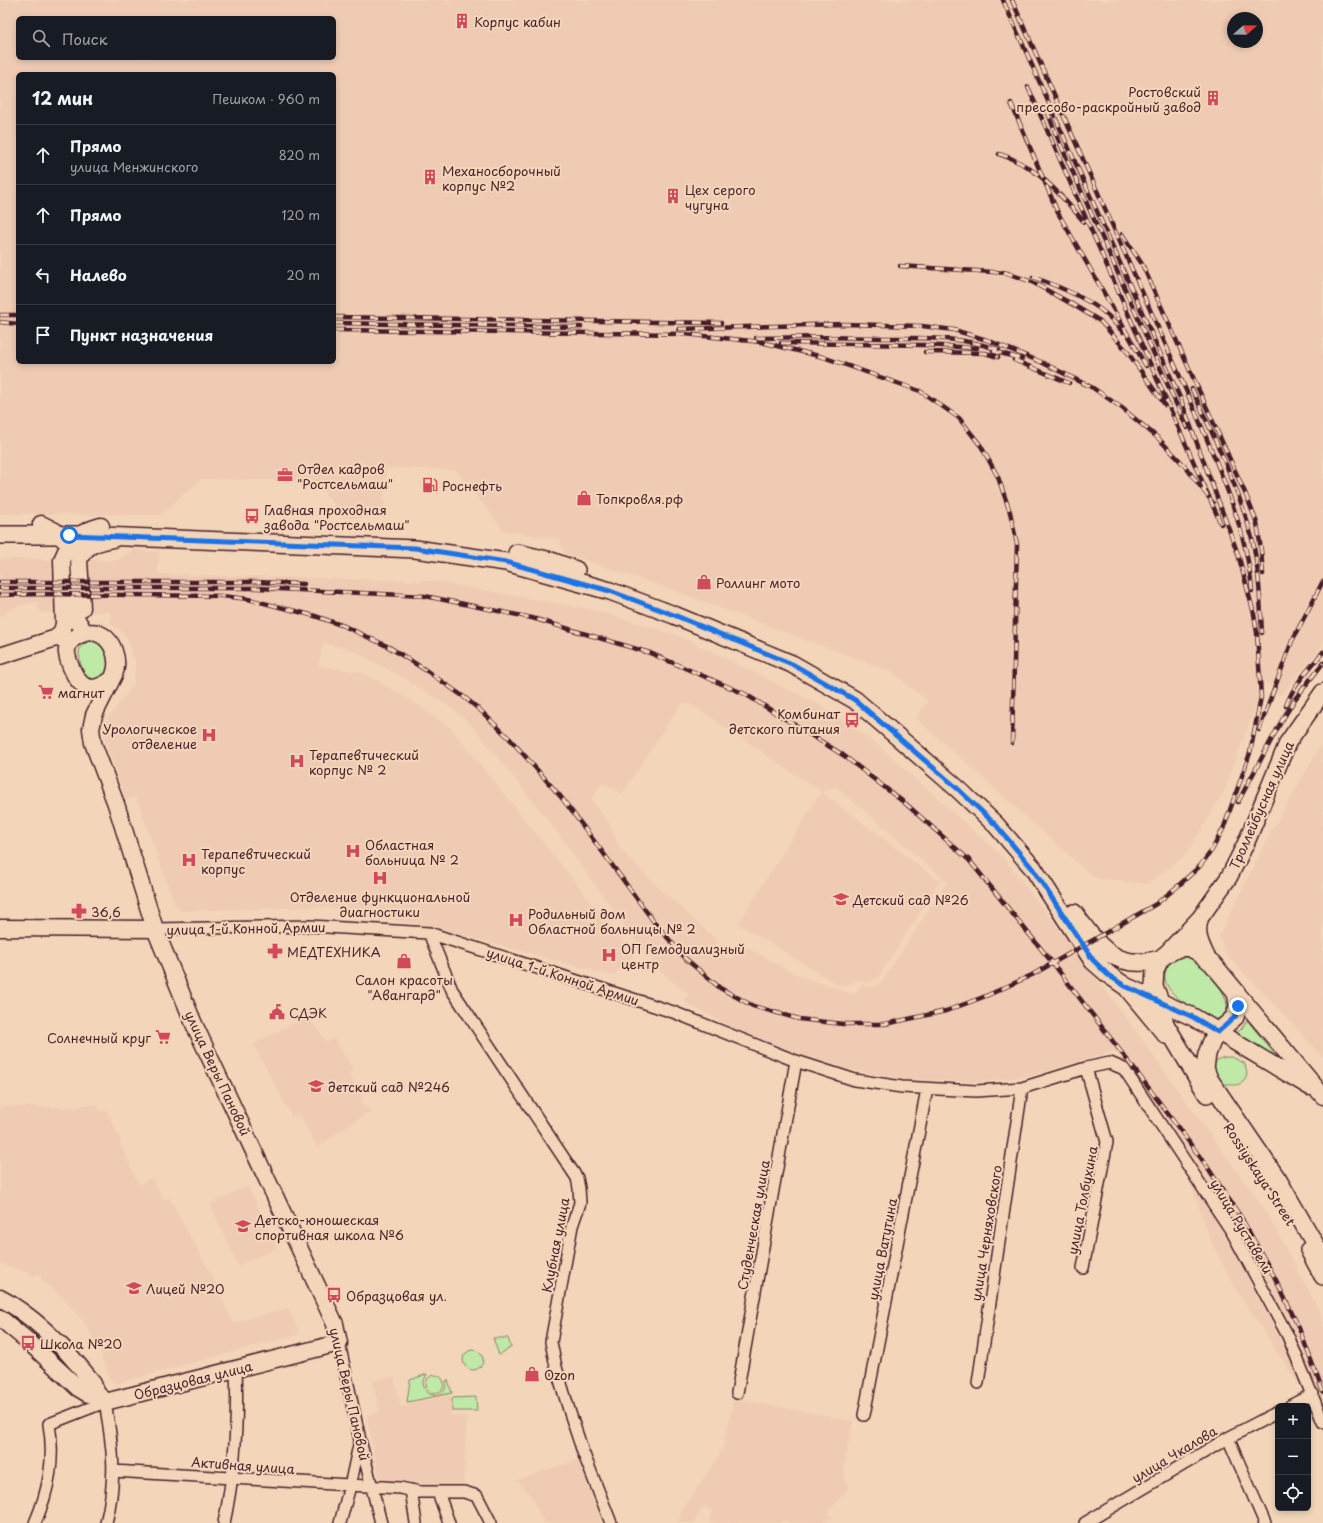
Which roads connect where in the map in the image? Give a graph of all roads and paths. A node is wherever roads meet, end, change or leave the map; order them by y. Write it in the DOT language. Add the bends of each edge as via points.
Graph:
graph roads {
  1 [pos="0,524"];
  2 [pos="42,530"];
  3 [pos="102,532"];
  4 [pos="0,535"];
  5 [pos="120,537"];
  6 [pos="68,547"];
  7 [pos="74,634"];
  8 [pos="0,656"];
  9 [pos="111,680"];
  10 [pos="1323,692"];
  11 [pos="1200,918"];
  12 [pos="0,928"];
  13 [pos="155,929"];
  14 [pos="429,933"];
  15 [pos="1081,933"];
  16 [pos="1163,957"];
  17 [pos="1208,960"];
  18 [pos="1125,986"];
  19 [pos="1236,992"];
  20 [pos="1160,1001"];
  21 [pos="1218,1032"];
  22 [pos="796,1061"];
  23 [pos="1110,1063"];
  24 [pos="1086,1068"];
  25 [pos="1022,1088"];
  26 [pos="927,1089"];
  27 [pos="1207,1094"];
  28 [pos="1322,1095"];
  29 [pos="1323,1258"];
  30 [pos="1083,1268"];
  31 [pos="1323,1276"];
  32 [pos="0,1298"];
  33 [pos="22,1310"];
  34 [pos="5,1321"];
  35 [pos="339,1342"];
  36 [pos="236,1369"];
  37 [pos="978,1384"];
  38 [pos="737,1393"];
  39 [pos="1313,1394"];
  40 [pos="101,1398"];
  41 [pos="1296,1403"];
  42 [pos="1275,1414"];
  43 [pos="864,1415"];
  44 [pos="1323,1422"];
  45 [pos="1228,1438"];
  46 [pos="360,1440"];
  47 [pos="113,1471"];
  48 [pos="232,1478"];
  49 [pos="350,1486"];
  50 [pos="371,1487"];
  51 [pos="411,1490"];
  52 [pos="438,1492"];
  53 [pos="35,1523"];
  54 [pos="106,1523"];
  55 [pos="224,1523"];
  56 [pos="340,1523"];
  57 [pos="381,1523"];
  58 [pos="416,1523"];
  59 [pos="449,1523"];
  60 [pos="491,1523"];
  61 [pos="611,1523"];
  62 [pos="1085,1523"];
  63 [pos="1265,1523"];
  1 -- 2 [label="main road"];
  2 -- 3 [label="main road"];
  2 -- 4 [label="main road"];
  2 -- 6 [label="main road"];
  2 -- 6 [label="main road" via="55,546"];
  3 -- 5 [label="main road"];
  3 -- 6 [label="main road"];
  3 -- 6 [label="main road" via="82,543 74,552"];
  3 -- 15 [label="main road" via="416,538 551,561 678,605 811,664 870,702 991,810 1038,864"];
  5 -- 7 [label="main road" via="90,546 82,553 79,560 83,619"];
  5 -- 15 [label="main road" via="415,548 506,562 610,591 674,615 786,662 855,700 996,825"];
  6 -- 7 [label="main road"];
  6 -- 7 [label="main road"];
  7 -- 8 [label="main road"];
  7 -- 9 [label="main road, улица Веры Пановой" via="99,634 106,638 114,652 116,668"];
  7 -- 9 [label="main road" via="67,649 68,658 80,683 91,688 104,685"];
  9 -- 13 [label="main road, улица Веры Пановой" via="94,715 91,729 93,743 116,804"];
  10 -- 11 [label="main road, Троллейбусная улица" via="1288,742 1243,850 1229,877"];
  11 -- 16 [label="main road, Троллейбусная улица"];
  11 -- 17 [label="main road" via="1198,936"];
  12 -- 13 [label="main road, улица 1-й Конной Армии"];
  13 -- 14 [label="street, улица 1-й Конной Армии" via="310,926"];
  13 -- 35 [label="main road, улица Веры Пановой" via="194,1024 335,1324"];
  14 -- 22 [label="street, улица 1-й Конной Армии" via="673,1012"];
  14 -- 61 [label="street, Клубная улица" via="452,990 577,1178 580,1203 572,1226 551,1342 570,1413"];
  15 -- 16 [label="main road" via="1120,960 1136,964"];
  15 -- 18 [label="main road" via="1093,960 1108,975"];
  16 -- 17 [label="main road" via="1178,948 1189,947"];
  16 -- 20 [label="main road" via="1155,970 1154,986"];
  17 -- 19 [label="main road"];
  18 -- 20 [label="main road"];
  18 -- 27 [label="main road" via="1160,1027"];
  19 -- 21 [label="main road" via="1238,1006 1235,1017"];
  19 -- 28 [label="main road"];
  20 -- 21 [label="main road"];
  20 -- 27 [label="main road" via="1165,1024"];
  21 -- 28 [label="main road"];
  21 -- 29 [label="main road" via="1206,1054 1209,1079 1278,1180"];
  22 -- 26 [label="street, улица 1-й Конной Армии" via="855,1080"];
  22 -- 38 [label="street, Студенческая улица"];
  23 -- 24 [label="street, улица 1-й Конной Армии"];
  23 -- 39 [label="street, улица Руставели" via="1124,1069 1232,1232 1288,1336"];
  24 -- 25 [label="street, улица 1-й Конной Армии"];
  24 -- 30 [label="street, улица Толбухина" via="1107,1142"];
  25 -- 26 [label="street, улица 1-й Конной Армии" via="976,1091"];
  25 -- 37 [label="street, улица Черняховского"];
  26 -- 43 [label="street, улица Ватутина"];
  27 -- 31 [label="main road, Rossiyskaya Street" via="1270,1184"];
  32 -- 33 [label="main road"];
  33 -- 34 [label="street"];
  33 -- 40 [label="main road" via="76,1362 92,1381"];
  34 -- 40 [label="main road" via="78,1388"];
  35 -- 36 [label="main road, Образцовая улица"];
  35 -- 46 [label="street, улица Веры Пановой"];
  36 -- 40 [label="main road, Образцовая улица"];
  36 -- 48 [label="street" via="238,1410"];
  39 -- 41 [label="street"];
  39 -- 44 [label="street, улица Руставели"];
  40 -- 47 [label="street" via="111,1435"];
  40 -- 53 [label="street, Образцовая улица" via="50,1424 52,1463 44,1503"];
  42 -- 45 [label="street, улица Чкалова"];
  45 -- 62 [label="street, улица Чкалова"];
  45 -- 63 [label="street"];
  46 -- 49 [label="street"];
  46 -- 50 [label="street, улица Веры Пановой"];
  47 -- 48 [label="street, Активная улица"];
  47 -- 54 [label="street"];
  48 -- 49 [label="street, Активная улица"];
  48 -- 55 [label="street"];
  49 -- 50 [label="street, Активная улица"];
  49 -- 56 [label="street"];
  50 -- 51 [label="street, Активная улица"];
  50 -- 57 [label="street, улица Веры Пановой"];
  51 -- 52 [label="street, Активная улица"];
  51 -- 58 [label="street"];
  52 -- 59 [label="street"];
  52 -- 60 [label="street, Активная улица" via="464,1492 477,1496"];
}
